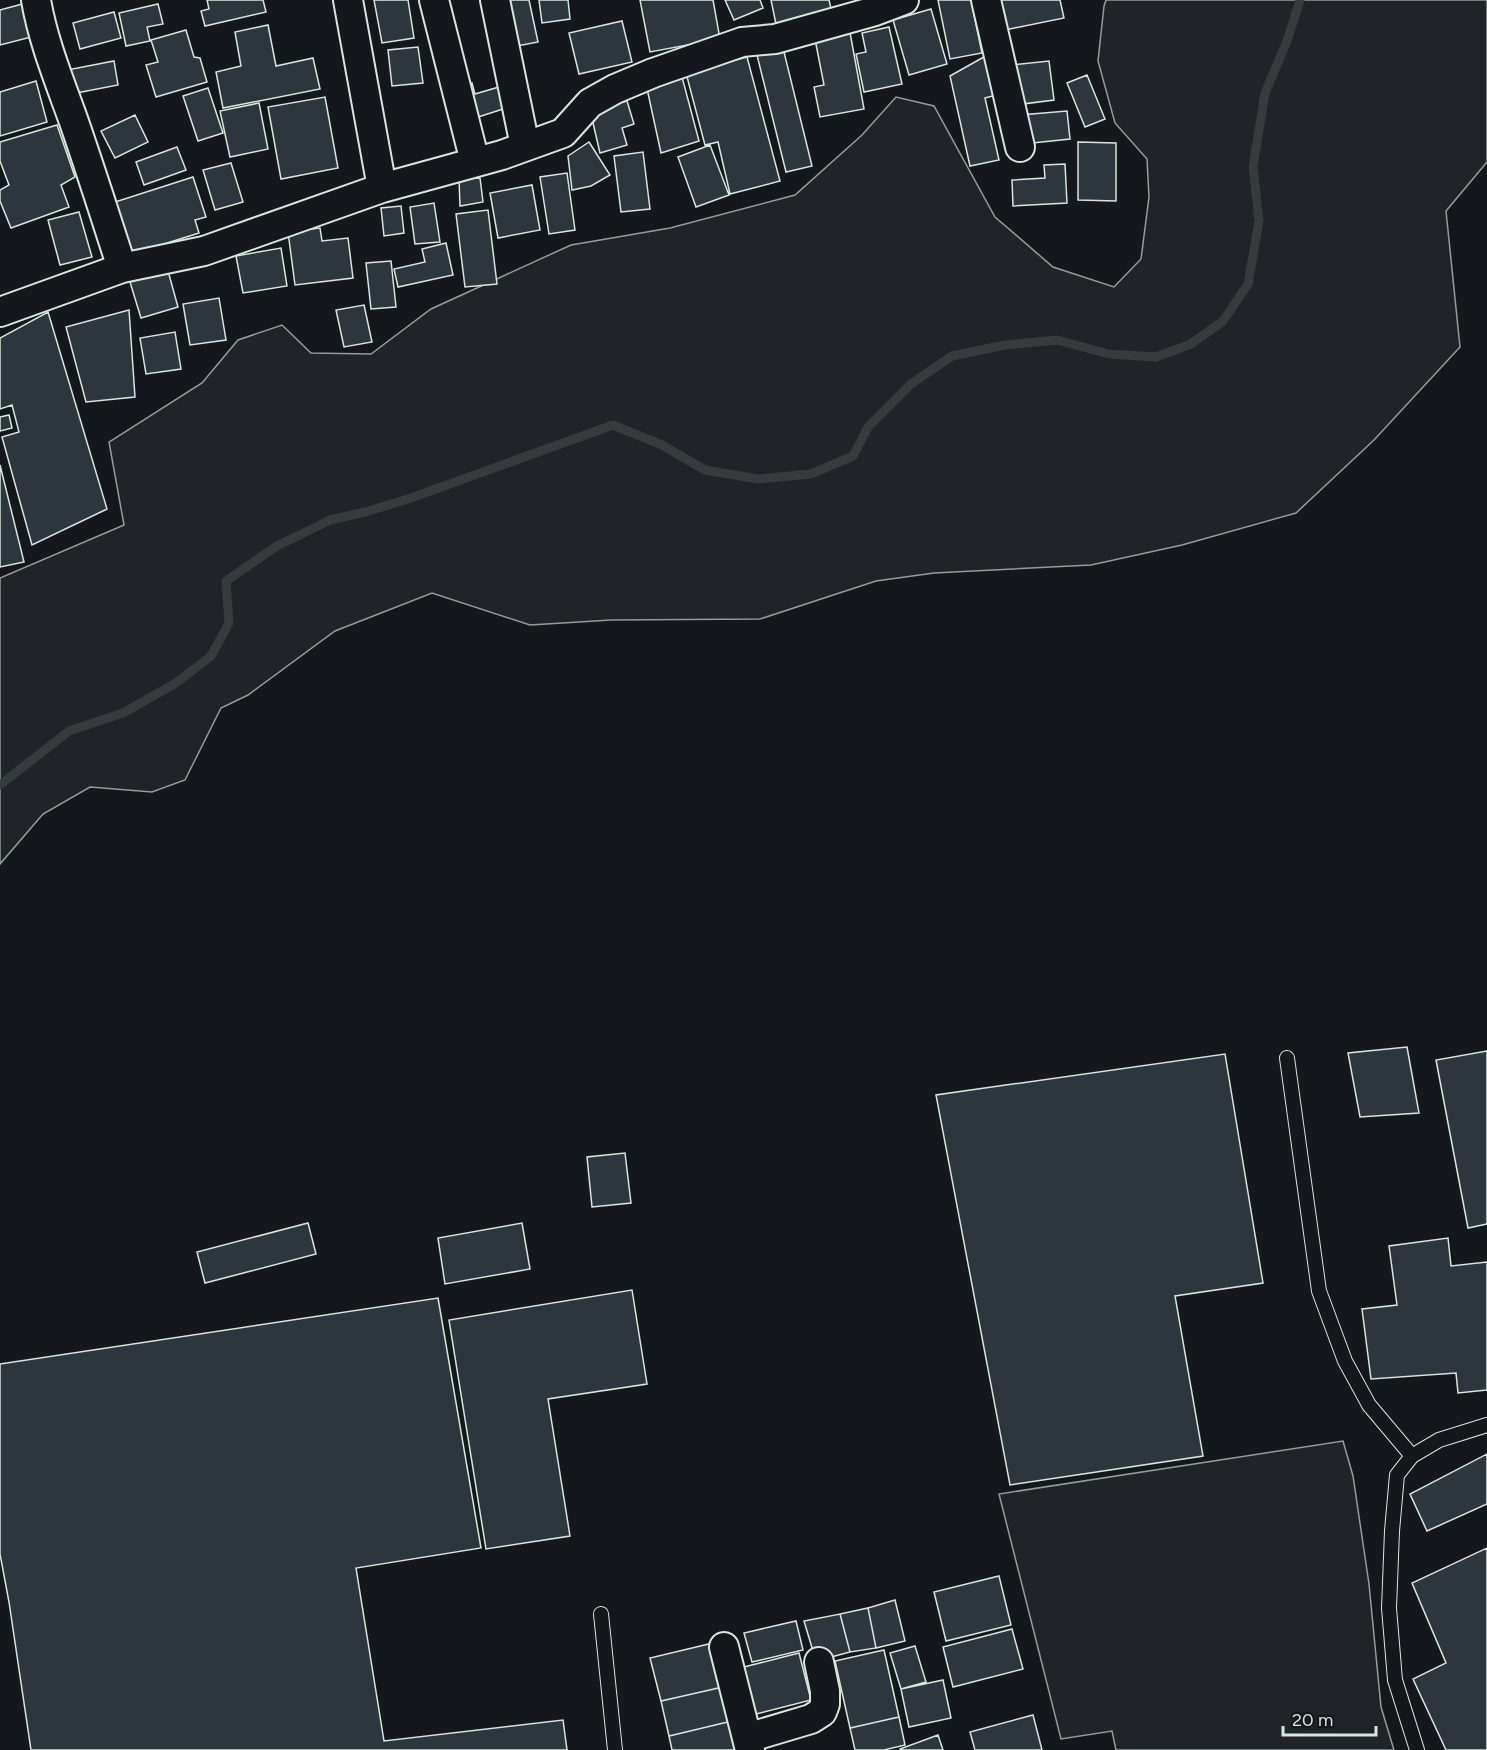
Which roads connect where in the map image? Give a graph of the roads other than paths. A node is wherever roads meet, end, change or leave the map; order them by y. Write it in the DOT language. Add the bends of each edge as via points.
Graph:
graph roads {
  1 [pos="36,0"];
  2 [pos="348,0"];
  3 [pos="434,0"];
  4 [pos="495,0"];
  5 [pos="904,0"];
  6 [pos="986,0"];
  7 [pos="525,146"];
  8 [pos="1020,147"];
  9 [pos="476,162"];
  10 [pos="382,188"];
  11 [pos="122,268"];
  12 [pos="0,312"];
  13 [pos="1287,1058"];
  14 [pos="1487,1425"];
  15 [pos="1412,1456"];
  16 [pos="601,1614"];
  17 [pos="724,1647"];
  18 [pos="819,1662"];
  19 [pos="749,1744"];
  20 [pos="615,1750"];
  21 [pos="1417,1750"];
  1 -- 11 [label="street"];
  2 -- 10 [label="street"];
  3 -- 9 [label="street"];
  4 -- 7 [label="street"];
  5 -- 7 [label="street" via="775,39 742,42 653,73 590,103 563,133"];
  6 -- 8 [label="street"];
  7 -- 9 [label="street"];
  9 -- 10 [label="street"];
  10 -- 11 [label="street" via="204,251"];
  11 -- 12 [label="street"];
  13 -- 15 [label="lane" via="1319,1291 1345,1362 1364,1397"];
  14 -- 15 [label="lane" via="1439,1440"];
  15 -- 21 [label="lane" via="1397,1475 1389,1608 1395,1680"];
  16 -- 20 [label="lane"];
  17 -- 19 [label="street"];
  18 -- 19 [label="street" via="825,1690 822,1712"];
}
